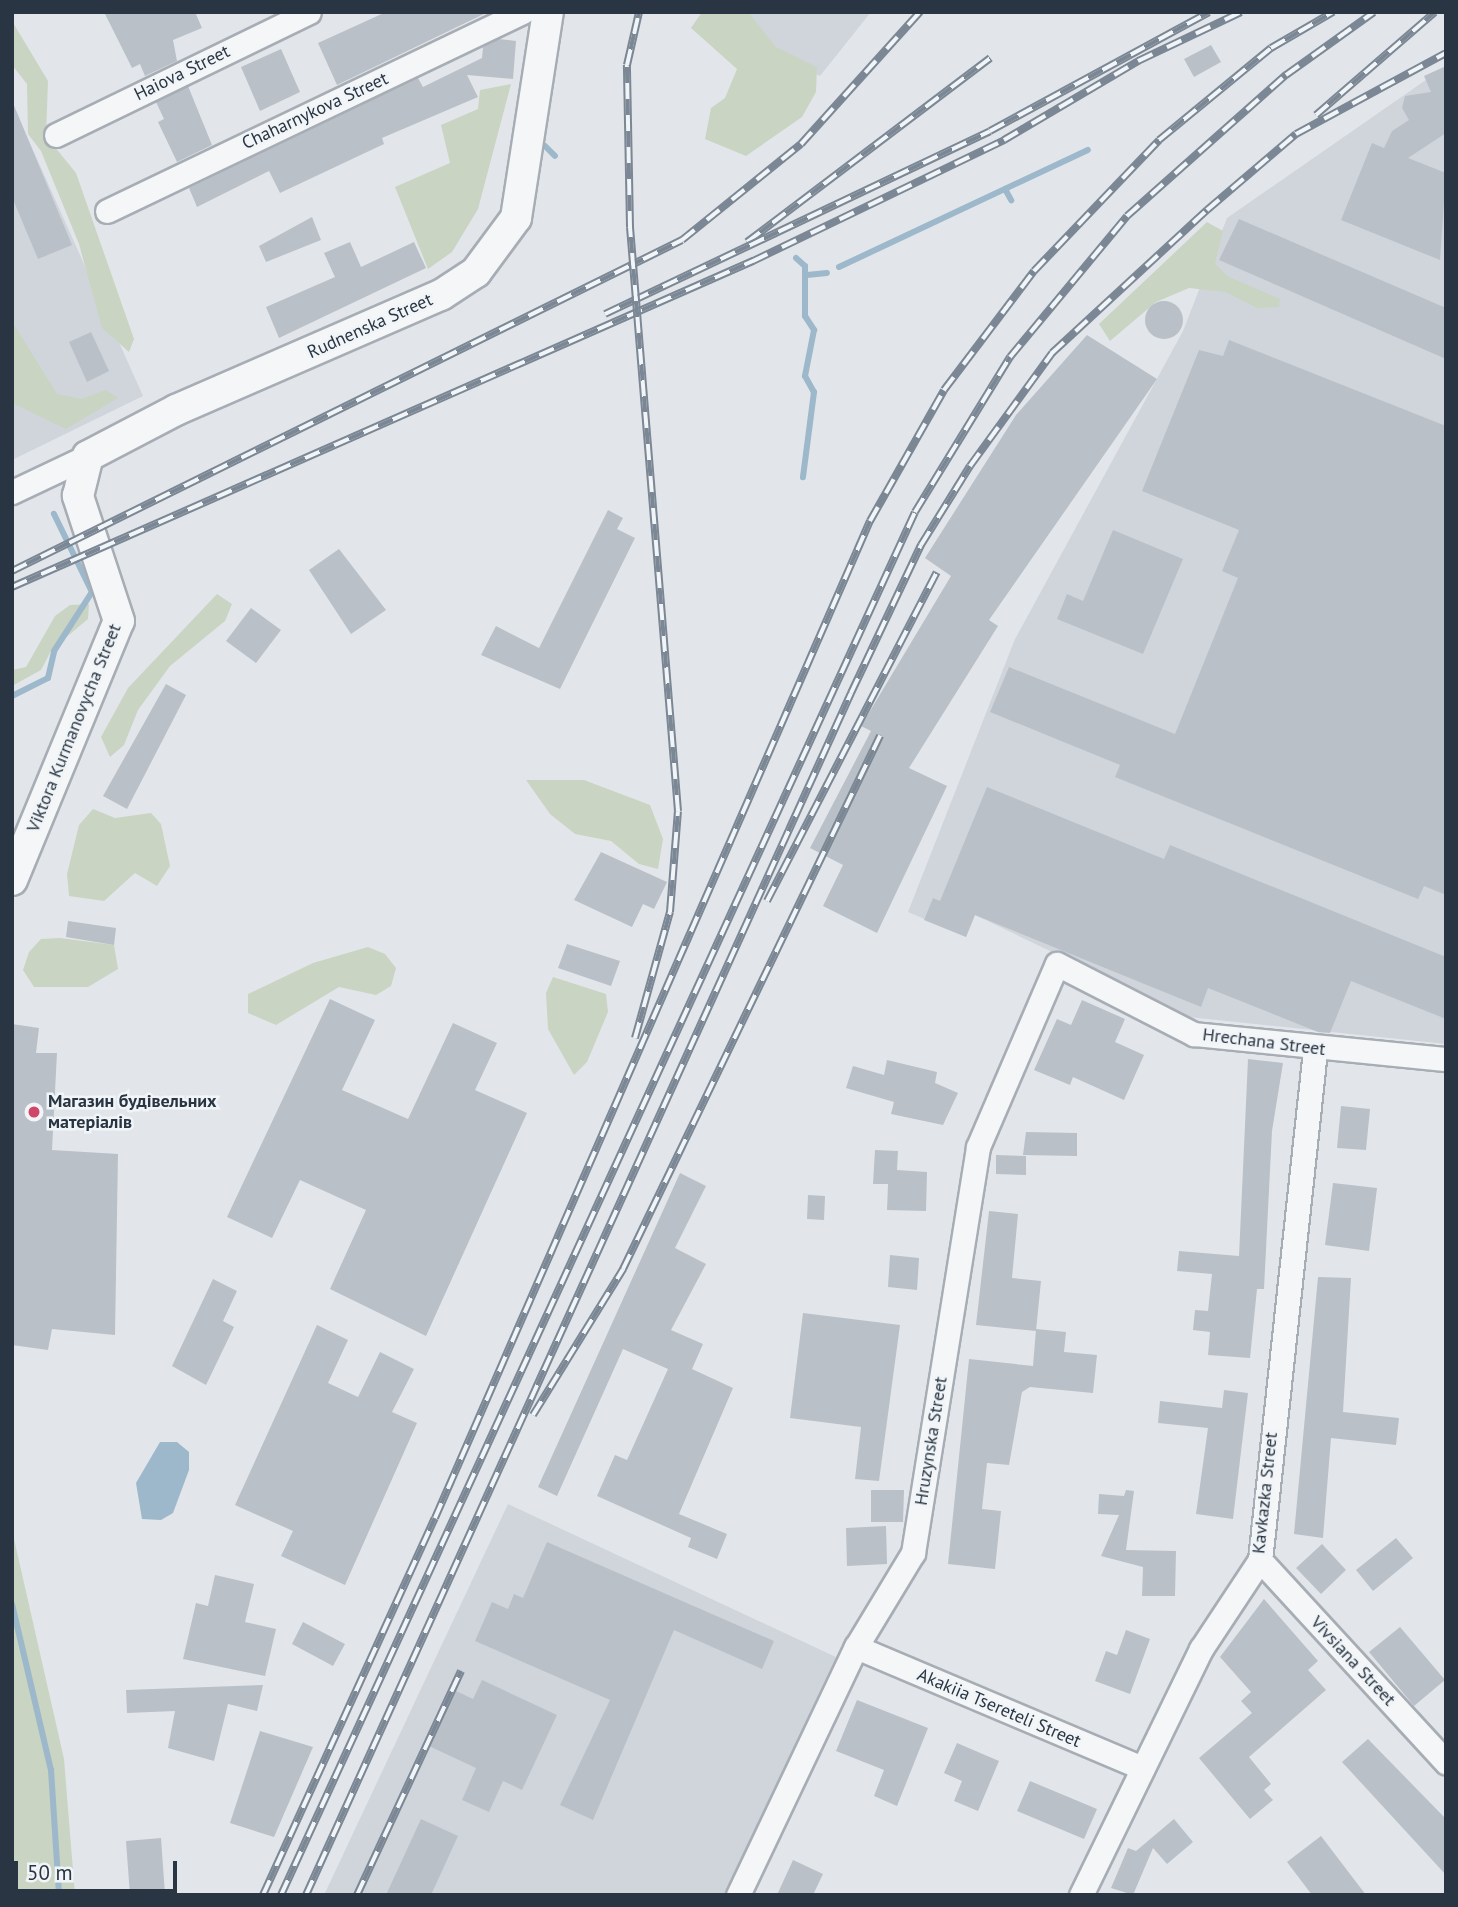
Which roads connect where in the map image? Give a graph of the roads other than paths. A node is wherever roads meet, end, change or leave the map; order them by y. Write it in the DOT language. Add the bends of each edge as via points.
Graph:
graph roads {
  1 [pos="309,12"];
  2 [pos="523,12"];
  3 [pos="548,12"];
  4 [pos="56,135"];
  5 [pos="107,211"];
  6 [pos="88,457"];
  7 [pos="12,492"];
  8 [pos="12,880"];
  9 [pos="1057,964"];
  10 [pos="1315,1050"];
  11 [pos="1446,1059"];
  12 [pos="1260,1560"];
  13 [pos="856,1647"];
  14 [pos="1446,1762"];
  15 [pos="1143,1768"];
  16 [pos="738,1895"];
  17 [pos="1081,1895"];
  1 -- 4 [label="street, Haiova Street"];
  2 -- 5 [label="street, Chaharnykova Street"];
  3 -- 6 [label="street, Rudnenska Street" via="516,218 476,272 441,295 176,410"];
  6 -- 7 [label="street, Rudnenska Street"];
  6 -- 8 [label="street, Viktora Kurmanovycha Street" via="78,496 119,621"];
  9 -- 10 [label="street, Hrechana Street" via="1194,1034"];
  9 -- 13 [label="street, Hruzynska Street" via="978,1147 913,1553"];
  10 -- 11 [label="street, Hrechana Street"];
  10 -- 12 [label="street, Kavkazka Street"];
  12 -- 14 [label="street, Vivsiana Street"];
  12 -- 15 [label="street, Kavkazka Street" via="1202,1649"];
  13 -- 15 [label="street, Akakiia Tsereteli Street"];
  13 -- 16 [label="street, Hruzynska Street"];
  15 -- 17 [label="street, Kavkazka Street"];
}
